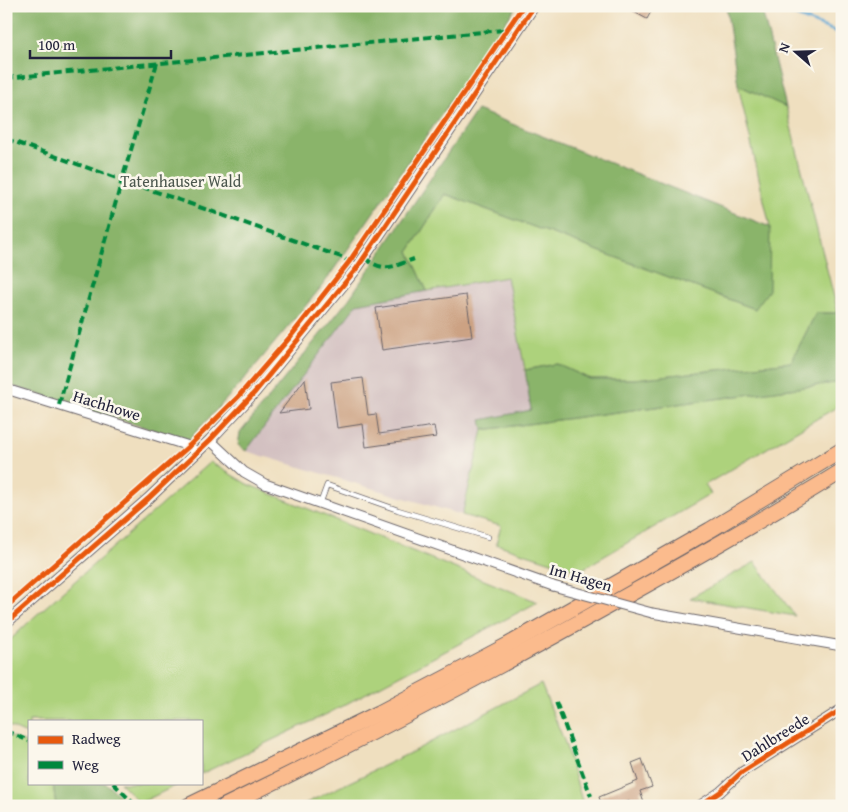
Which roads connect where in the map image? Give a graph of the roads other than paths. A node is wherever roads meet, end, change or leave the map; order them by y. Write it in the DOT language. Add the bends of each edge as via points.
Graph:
graph roads {
  1 [pos="534,6"];
  2 [pos="6,389"];
  3 [pos="210,440"];
  4 [pos="842,450"];
  5 [pos="197,453"];
  6 [pos="842,470"];
  7 [pos="320,504"];
  8 [pos="488,537"];
  9 [pos="6,623"];
  10 [pos="842,646"];
  11 [pos="842,709"];
  12 [pos="188,806"];
  13 [pos="225,806"];
  14 [pos="699,806"];
  1 -- 3 [label="street" via="357,268 255,392"];
  2 -- 5 [label="street, Hachhowe" via="189,446"];
  3 -- 5 [label="street"];
  3 -- 7 [label="street, Im Hagen" via="244,472 265,484"];
  4 -- 12 [label="highway" via="710,530 508,644 379,713"];
  5 -- 9 [label="street"];
  6 -- 13 [label="highway" via="717,546 516,658"];
  7 -- 8 [label="lane" via="327,485"];
  7 -- 10 [label="street, Im Hagen, bridge" via="553,586 652,613"];
  11 -- 14 [label="street, Dahlbreede" via="742,772"];
}
